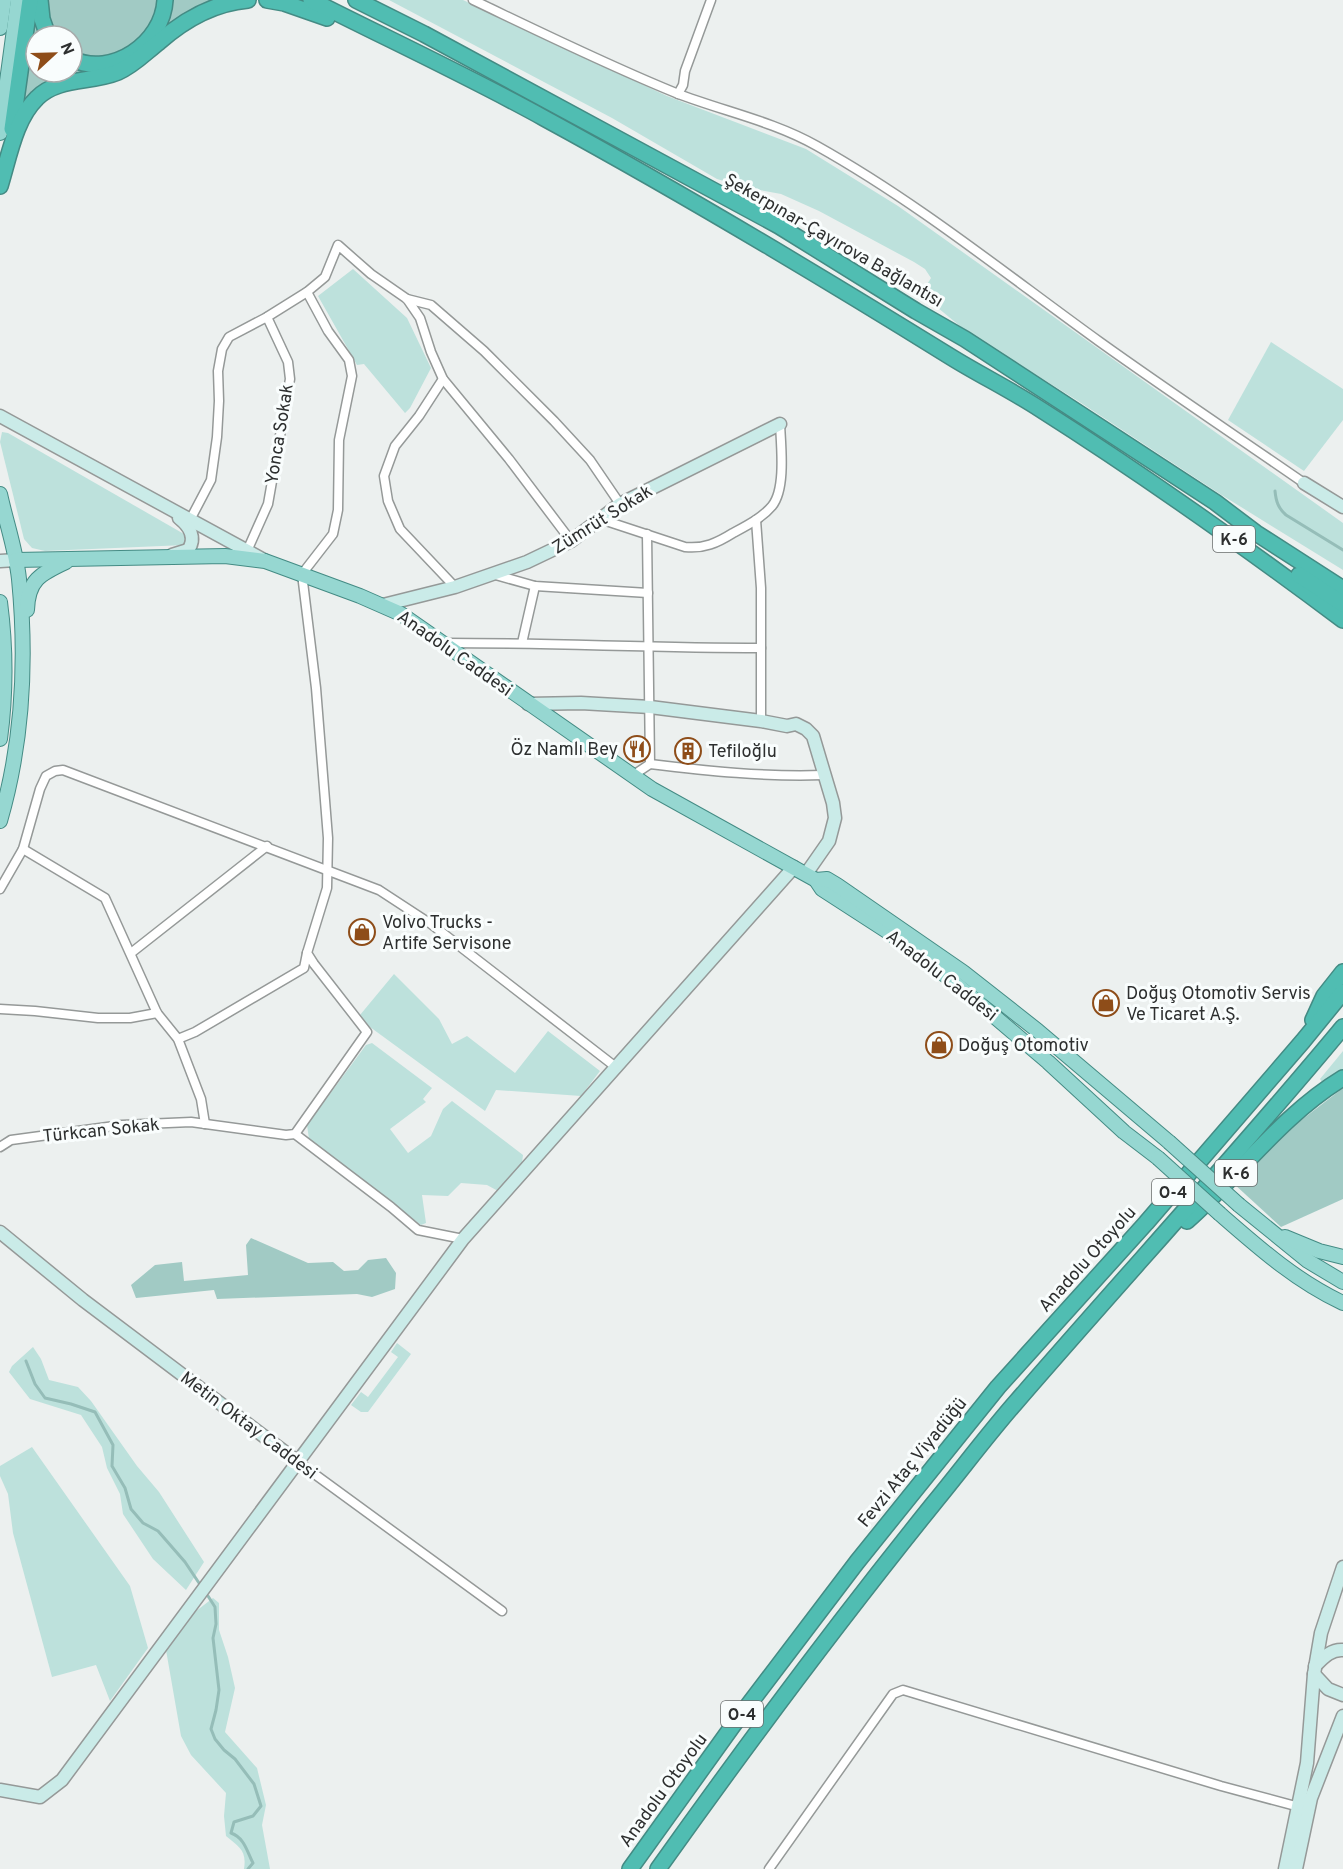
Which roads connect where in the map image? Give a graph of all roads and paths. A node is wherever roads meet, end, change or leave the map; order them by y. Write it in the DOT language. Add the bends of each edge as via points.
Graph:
graph roads {
  1 [pos="4,0"];
  2 [pos="18,0"];
  3 [pos="30,0"];
  4 [pos="40,0"];
  5 [pos="165,0"];
  6 [pos="248,0"];
  7 [pos="267,0"];
  8 [pos="311,0"];
  9 [pos="356,0"];
  10 [pos="363,0"];
  11 [pos="473,0"];
  12 [pos="711,0"];
  13 [pos="394,19"];
  14 [pos="43,24"];
  15 [pos="0,28"];
  16 [pos="434,62"];
  17 [pos="84,63"];
  18 [pos="678,94"];
  19 [pos="0,134"];
  20 [pos="8,159"];
  21 [pos="0,186"];
  22 [pos="306,292"];
  23 [pos="407,299"];
  24 [pos="267,317"];
  25 [pos="443,379"];
  26 [pos="3,416"];
  27 [pos="780,424"];
  28 [pos="1121,463"];
  29 [pos="1304,483"];
  30 [pos="0,494"];
  31 [pos="1215,502"];
  32 [pos="620,504"];
  33 [pos="167,507"];
  34 [pos="1343,507"];
  35 [pos="600,519"];
  36 [pos="190,520"];
  37 [pos="756,520"];
  38 [pos="647,534"];
  39 [pos="571,541"];
  40 [pos="247,551"];
  41 [pos="168,557"];
  42 [pos="72,559"];
  43 [pos="16,560"];
  44 [pos="0,561"];
  45 [pos="265,561"];
  46 [pos="302,574"];
  47 [pos="492,574"];
  48 [pos="1343,578"];
  49 [pos="535,586"];
  50 [pos="455,587"];
  51 [pos="1343,589"];
  52 [pos="648,593"];
  53 [pos="0,602"];
  54 [pos="1343,604"];
  55 [pos="383,605"];
  56 [pos="1343,620"];
  57 [pos="2,629"];
  58 [pos="442,643"];
  59 [pos="522,643"];
  60 [pos="649,648"];
  61 [pos="761,648"];
  62 [pos="23,681"];
  63 [pos="528,704"];
  64 [pos="650,707"];
  65 [pos="761,720"];
  66 [pos="0,739"];
  67 [pos="650,764"];
  68 [pos="824,775"];
  69 [pos="632,776"];
  70 [pos="0,821"];
  71 [pos="267,846"];
  72 [pos="23,849"];
  73 [pos="326,869"];
  74 [pos="806,874"];
  75 [pos="0,888"];
  76 [pos="307,952"];
  77 [pos="131,953"];
  78 [pos="1343,972"];
  79 [pos="1343,992"];
  80 [pos="0,1009"];
  81 [pos="157,1013"];
  82 [pos="1343,1027"];
  83 [pos="178,1039"];
  84 [pos="1303,1041"];
  85 [pos="617,1068"];
  86 [pos="1343,1078"];
  87 [pos="205,1124"];
  88 [pos="295,1134"];
  89 [pos="0,1148"];
  90 [pos="1269,1231"];
  91 [pos="0,1232"];
  92 [pos="463,1239"];
  93 [pos="1343,1257"];
  94 [pos="1131,1271"];
  95 [pos="1343,1282"];
  96 [pos="1313,1288"];
  97 [pos="1343,1303"];
  98 [pos="1343,1311"];
  99 [pos="998,1387"];
  100 [pos="298,1462"];
  101 [pos="857,1562"];
  102 [pos="1343,1567"];
  103 [pos="502,1611"];
  104 [pos="1343,1650"];
  105 [pos="1314,1670"];
  106 [pos="1343,1695"];
  107 [pos="1343,1716"];
  108 [pos="0,1790"];
  109 [pos="1303,1808"];
  110 [pos="630,1869"];
  111 [pos="658,1869"];
  112 [pos="769,1869"];
  113 [pos="1285,1869"];
  114 [pos="1296,1869"];
  1 -- 15 [label="main road"];
  2 -- 19 [label="main road"];
  3 -- 20 [label="highway"];
  4 -- 14 [label="highway"];
  5 -- 17 [label="highway" via="156,29 137,50 106,63"];
  6 -- 20 [label="highway" via="204,11 119,71 52,87 26,110"];
  7 -- 16 [label="highway" via="312,12"];
  8 -- 16 [label="highway"];
  9 -- 13 [label="highway, Şekerpınar-Çayırova Bağlantısı"];
  10 -- 13 [label="highway"];
  11 -- 18 [label="street"];
  12 -- 18 [label="street"];
  13 -- 31 [label="highway, Şekerpınar-Çayırova Bağlantısı" via="779,226 965,339"];
  16 -- 28 [label="highway" via="542,117 783,254 1038,408"];
  18 -- 29 [label="street" via="788,132 877,182"];
  20 -- 21 [label="highway"];
  22 -- 23 [label="street" via="325,277 338,245"];
  22 -- 24 [label="street"];
  22 -- 46 [label="street" via="349,360 352,376 339,440 338,510 333,534"];
  23 -- 25 [label="street" via="420,318"];
  23 -- 32 [label="street" via="430,305 484,351 590,460"];
  24 -- 36 [label="street" via="229,337 222,349 211,480"];
  24 -- 40 [label="street, Yonca Sokak" via="288,362 290,379 268,504"];
  25 -- 39 [label="street"];
  25 -- 50 [label="street" via="395,446 384,476 388,501 400,529"];
  26 -- 33 [label="street"];
  27 -- 32 [label="street, Zümrüt Sokak"];
  27 -- 37 [label="street" via="779,492 772,506"];
  28 -- 54 [label="highway, K-6"];
  28 -- 56 [label="highway, K-6"];
  29 -- 34 [label="street"];
  30 -- 43 [label="main road"];
  31 -- 48 [label="highway, K-6"];
  31 -- 51 [label="highway, K-6"];
  32 -- 35 [label="street, Zümrüt Sokak"];
  33 -- 36 [label="street"];
  33 -- 41 [label="street" via="185,523 192,540 188,550"];
  35 -- 38 [label="street"];
  35 -- 39 [label="street, Zümrüt Sokak"];
  36 -- 40 [label="street"];
  37 -- 38 [label="street" via="714,544 696,548"];
  37 -- 61 [label="street"];
  38 -- 52 [label="street"];
  39 -- 47 [label="street, Zümrüt Sokak"];
  40 -- 45 [label="street"];
  41 -- 42 [label="main road, Anadolu Caddesi"];
  41 -- 45 [label="main road, Anadolu Caddesi" via="225,556"];
  42 -- 43 [label="main road, Anadolu Caddesi"];
  42 -- 62 [label="main road" via="41,574 30,589"];
  43 -- 44 [label="street"];
  43 -- 62 [label="main road"];
  45 -- 46 [label="main road, Anadolu Caddesi"];
  46 -- 55 [label="main road, Anadolu Caddesi"];
  46 -- 73 [label="street" via="316,688 328,838"];
  47 -- 49 [label="street"];
  47 -- 50 [label="street, Zümrüt Sokak"];
  49 -- 52 [label="street"];
  49 -- 59 [label="street"];
  50 -- 55 [label="street, Zümrüt Sokak"];
  52 -- 60 [label="street"];
  53 -- 57 [label="main road"];
  55 -- 58 [label="main road, Anadolu Caddesi"];
  57 -- 66 [label="main road" via="4,705"];
  58 -- 59 [label="street"];
  58 -- 63 [label="main road, Anadolu Caddesi"];
  59 -- 60 [label="street"];
  60 -- 61 [label="street"];
  60 -- 64 [label="street"];
  61 -- 65 [label="street"];
  62 -- 70 [label="main road" via="16,755"];
  63 -- 64 [label="street"];
  63 -- 69 [label="main road, Anadolu Caddesi"];
  64 -- 65 [label="street"];
  64 -- 67 [label="street"];
  65 -- 68 [label="street" via="806,729 813,736"];
  67 -- 68 [label="street" via="726,773"];
  67 -- 69 [label="street"];
  68 -- 74 [label="street" via="833,803 834,827 825,849"];
  69 -- 74 [label="main road, Anadolu Caddesi"];
  71 -- 72 [label="street" via="63,770 46,776"];
  71 -- 73 [label="street"];
  71 -- 77 [label="street"];
  72 -- 75 [label="street"];
  72 -- 77 [label="street" via="105,898"];
  73 -- 76 [label="street" via="327,888"];
  73 -- 85 [label="street" via="379,890 422,918"];
  74 -- 85 [label="street"];
  74 -- 90 [label="main road, Anadolu Caddesi, bridge" via="837,885 963,972 1038,1031"];
  74 -- 96 [label="main road, Anadolu Caddesi, bridge" via="954,982 1265,1254"];
  76 -- 83 [label="street" via="304,968"];
  76 -- 88 [label="street" via="367,1032"];
  77 -- 81 [label="street"];
  78 -- 84 [label="highway" via="1324,996"];
  79 -- 84 [label="highway, Anadolu Otoyolu / O-4"];
  80 -- 81 [label="street" via="98,1018"];
  81 -- 83 [label="street"];
  82 -- 94 [label="highway, O-4"];
  83 -- 87 [label="street" via="201,1099"];
  84 -- 99 [label="highway, Anadolu Otoyolu / O-4"];
  85 -- 92 [label="street"];
  86 -- 94 [label="highway, K-6" via="1284,1125 1214,1197"];
  87 -- 88 [label="street, Türkcan Sokak"];
  87 -- 89 [label="street, Türkcan Sokak" via="122,1125 11,1140"];
  88 -- 92 [label="street" via="417,1230"];
  90 -- 93 [label="main road"];
  90 -- 95 [label="main road, Anadolu Caddesi"];
  91 -- 100 [label="street, Metin Oktay Caddesi" via="83,1300"];
  92 -- 100 [label="street"];
  94 -- 111 [label="highway, O-4" via="1015,1403 875,1577"];
  96 -- 97 [label="main road, Anadolu Caddesi"];
  96 -- 98 [label="street"];
  99 -- 101 [label="highway, Fevzi Ataç Viyadüğü / O-4"];
  100 -- 103 [label="street, Metin Oktay Caddesi"];
  100 -- 108 [label="street" via="62,1780 40,1797"];
  101 -- 110 [label="highway, Anadolu Otoyolu / O-4"];
  102 -- 105 [label="street" via="1321,1633"];
  104 -- 105 [label="street" via="1327,1654"];
  105 -- 106 [label="street" via="1328,1689"];
  105 -- 109 [label="street"];
  107 -- 109 [label="street" via="1311,1798"];
  109 -- 112 [label="street" via="903,1690 893,1694"];
  109 -- 113 [label="street"];
  109 -- 114 [label="street"];
}
